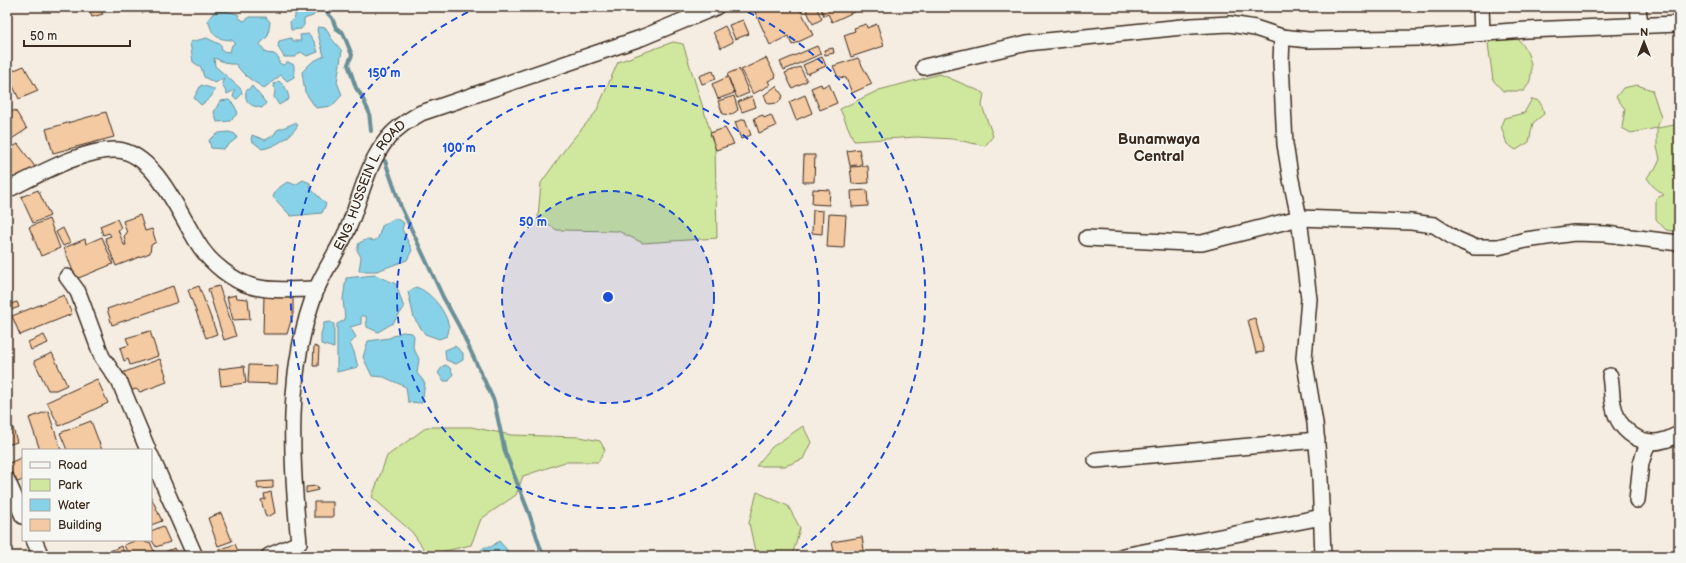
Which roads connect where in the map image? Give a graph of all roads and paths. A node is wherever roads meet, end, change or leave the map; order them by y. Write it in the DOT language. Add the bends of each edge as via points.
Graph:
graph roads {
  1 [pos="716,7"];
  2 [pos="1481,7"];
  3 [pos="1638,7"];
  4 [pos="1679,24"];
  5 [pos="1640,25"];
  6 [pos="1482,33"];
  7 [pos="1282,37"];
  8 [pos="924,67"];
  9 [pos="7,190"];
  10 [pos="1299,218"];
  11 [pos="1087,238"];
  12 [pos="1679,243"];
  13 [pos="67,277"];
  14 [pos="317,289"];
  15 [pos="1610,376"];
  16 [pos="1679,434"];
  17 [pos="1317,440"];
  18 [pos="1648,442"];
  19 [pos="148,449"];
  20 [pos="152,458"];
  21 [pos="1096,460"];
  22 [pos="7,480"];
  23 [pos="1636,500"];
  24 [pos="22,514"];
  25 [pos="1322,517"];
  26 [pos="34,541"];
  27 [pos="301,549"];
  28 [pos="41,556"];
  29 [pos="195,556"];
  30 [pos="269,556"];
  31 [pos="1123,556"];
  32 [pos="1324,556"];
  1 -- 14 [label="street, ENG. HUSSEIN L. ROAD" via="641,38 421,113 404,124 388,138 376,156 348,227"];
  2 -- 6 [label="street"];
  3 -- 5 [label="street"];
  4 -- 5 [label="street"];
  5 -- 6 [label="street"];
  6 -- 7 [label="street" via="1419,38 1308,40"];
  7 -- 8 [label="street" via="1255,28 1230,24 1192,26 1027,43"];
  7 -- 10 [label="street" via="1286,144"];
  9 -- 14 [label="street" via="84,155 105,150 131,154 154,172 201,249 230,276 250,286 273,290"];
  10 -- 11 [label="street" via="1202,243"];
  10 -- 12 [label="street" via="1434,225 1456,240 1474,247 1498,247 1574,233 1606,234"];
  10 -- 17 [label="street" via="1309,298 1304,358"];
  13 -- 19 [label="street" via="78,292 102,357 120,383"];
  14 -- 27 [label="street, ENG. HUSSEIN L. ROAD" via="304,330 293,404 292,453"];
  15 -- 18 [label="street" via="1614,408 1620,423 1633,437"];
  16 -- 18 [label="street" via="1664,441"];
  17 -- 21 [label="street"];
  17 -- 25 [label="street"];
  18 -- 23 [label="street"];
  20 -- 29 [label="street"];
  22 -- 24 [label="street"];
  25 -- 31 [label="street"];
  25 -- 32 [label="street"];
  26 -- 28 [label="street"];
  27 -- 30 [label="street, ENG. HUSSEIN L. ROAD"];
}
